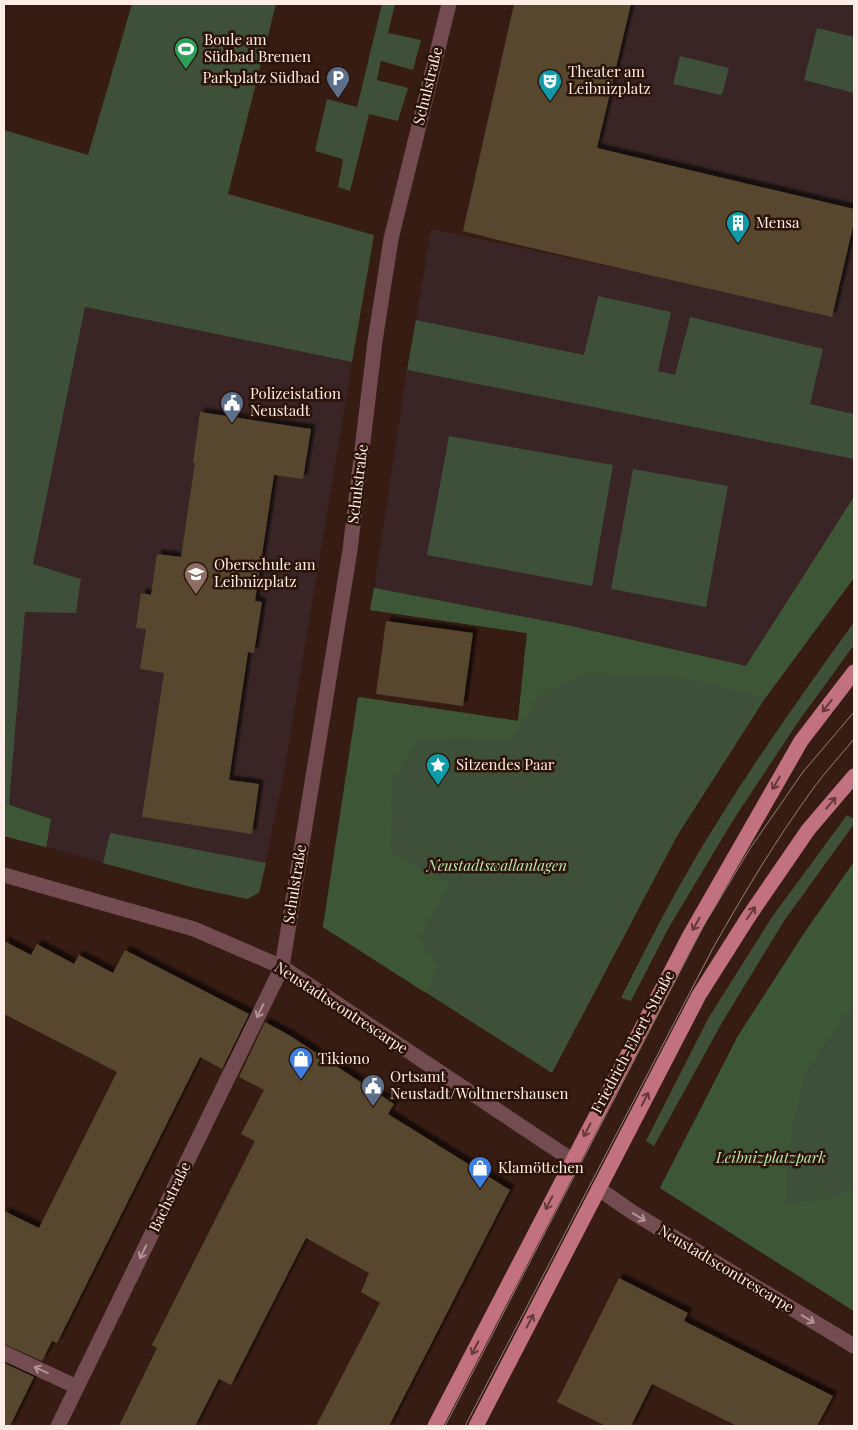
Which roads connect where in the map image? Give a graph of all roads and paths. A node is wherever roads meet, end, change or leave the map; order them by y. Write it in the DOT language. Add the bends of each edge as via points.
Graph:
graph roads {
  1 [pos="449,4"];
  2 [pos="854,672"];
  3 [pos="854,776"];
  4 [pos="4,875"];
  5 [pos="282,968"];
  6 [pos="572,1160"];
  7 [pos="598,1189"];
  8 [pos="854,1346"];
  9 [pos="4,1353"];
  10 [pos="77,1387"];
  11 [pos="58,1426"];
  12 [pos="435,1426"];
  13 [pos="476,1426"];
  1 -- 5 [label="street, Schulstraße" via="391,239 350,550"];
  2 -- 6 [label="main road, Friedrich-Ebert-Straße, one-way" via="786,764 690,935"];
  7 -- 3 [label="main road, one-way" via="704,987 808,830"];
  4 -- 5 [label="street, Neustadtscontrescarpe" via="194,929"];
  5 -- 6 [label="street, Neustadtscontrescarpe"];
  5 -- 10 [label="street, Bachstraße, one-way"];
  6 -- 12 [label="main road, Friedrich-Ebert-Straße, one-way"];
  7 -- 8 [label="street, Neustadtscontrescarpe, one-way"];
  13 -- 7 [label="main road, one-way"];
  10 -- 9 [label="street, one-way"];
  10 -- 11 [label="street, Bachstraße"];
}
